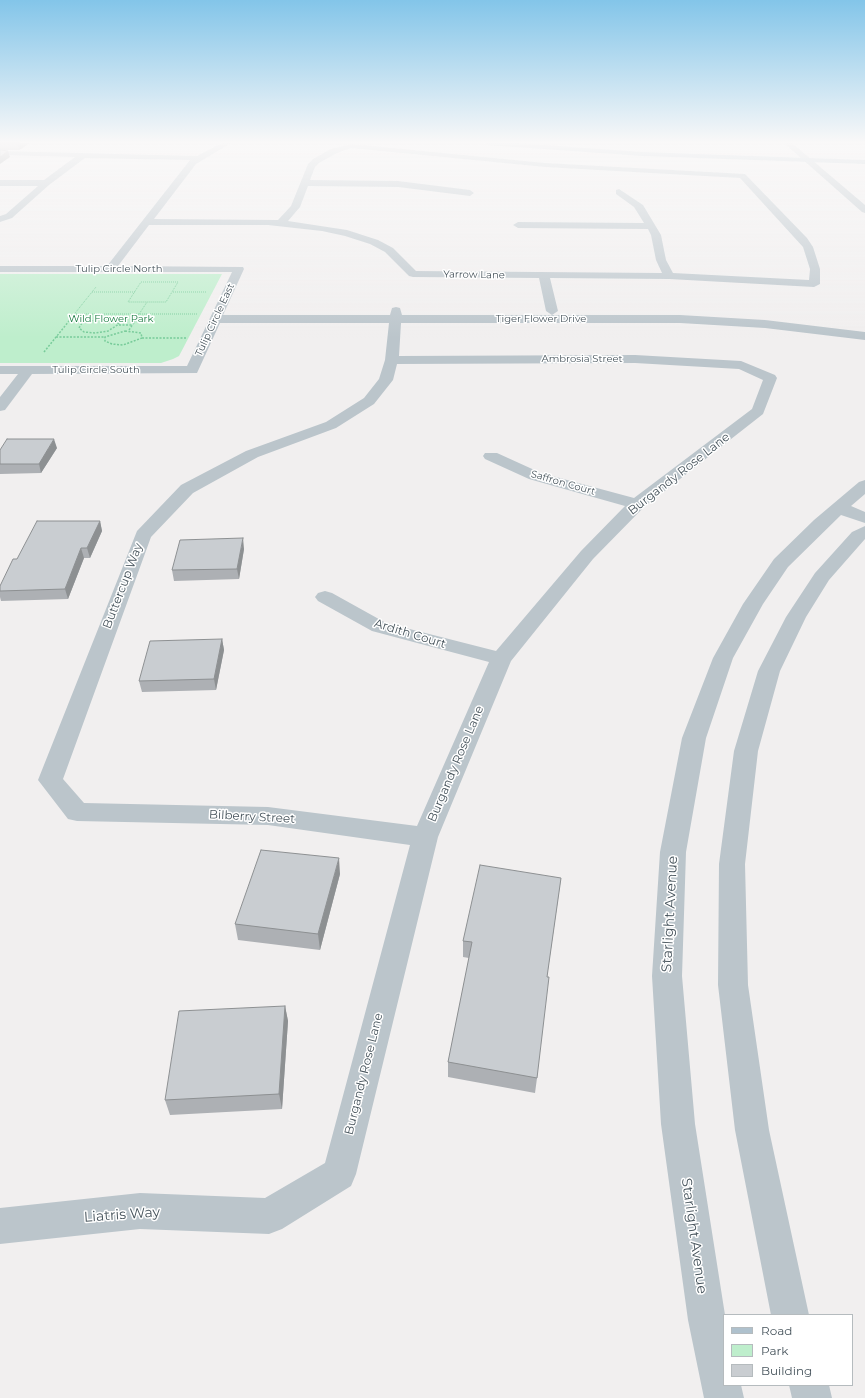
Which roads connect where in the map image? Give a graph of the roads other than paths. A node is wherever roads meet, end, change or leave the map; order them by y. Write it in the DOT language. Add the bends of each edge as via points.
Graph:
graph roads {
  1 [pos="18,208"];
  2 [pos="159,208"];
  3 [pos="294,208"];
  4 [pos="640,208"];
  5 [pos="773,208"];
  6 [pos="0,219"];
  7 [pos="148,222"];
  8 [pos="281,223"];
  9 [pos="518,225"];
  10 [pos="651,226"];
  11 [pos="0,269"];
  12 [pos="110,269"];
  13 [pos="239,269"];
  14 [pos="544,276"];
  15 [pos="669,276"];
  16 [pos="552,311"];
  17 [pos="218,314"];
  18 [pos="396,315"];
  19 [pos="865,329"];
  20 [pos="865,336"];
  21 [pos="392,360"];
  22 [pos="0,370"];
  23 [pos="28,370"];
  24 [pos="192,370"];
  25 [pos="770,378"];
  26 [pos="0,407"];
  27 [pos="491,456"];
  28 [pos="865,485"];
  29 [pos="637,504"];
  30 [pos="840,508"];
  31 [pos="865,518"];
  32 [pos="865,531"];
  33 [pos="325,597"];
  34 [pos="501,659"];
  35 [pos="77,812"];
  36 [pos="425,837"];
  37 [pos="269,1216"];
  38 [pos="0,1226"];
  39 [pos="790,1314"];
  40 [pos="809,1386"];
  41 [pos="724,1398"];
  42 [pos="812,1398"];
  1 -- 6 [label="street" via="9,216"];
  2 -- 7 [label="street"];
  3 -- 8 [label="street"];
  4 -- 10 [label="street"];
  5 -- 15 [label="street, Yarrow Lane" via="808,247 815,269 814,284"];
  7 -- 8 [label="street, Yarrow Lane"];
  7 -- 12 [label="street"];
  8 -- 14 [label="street, Yarrow Lane" via="347,233 374,242 389,250 413,274"];
  9 -- 10 [label="street"];
  10 -- 15 [label="street" via="656,235 661,260"];
  11 -- 12 [label="street, Tulip Circle North"];
  12 -- 13 [label="street, Tulip Circle North"];
  13 -- 17 [label="street, Tulip Circle East"];
  14 -- 15 [label="street, Yarrow Lane"];
  14 -- 16 [label="street"];
  16 -- 18 [label="street, Tiger Flower Drive"];
  16 -- 19 [label="street, Tiger Flower Drive" via="712,312 767,316"];
  17 -- 18 [label="street, Tiger Flower Drive"];
  17 -- 24 [label="street, Tulip Circle East"];
  18 -- 20 [label="street, Tiger Flower Drive" via="710,320"];
  18 -- 21 [label="street, Buttercup Way"];
  21 -- 25 [label="street, Ambrosia Street" via="635,359 741,365"];
  21 -- 35 [label="street, Buttercup Way" via="386,380 369,401 330,425 252,454 187,489 143,534 50,780"];
  22 -- 23 [label="street, Tulip Circle South"];
  23 -- 24 [label="street, Tulip Circle South"];
  23 -- 26 [label="street"];
  25 -- 29 [label="street, Burgandy Rose Lane" via="758,411"];
  27 -- 29 [label="street, Saffron Court" via="535,476"];
  28 -- 30 [label="street, Starlight Avenue"];
  29 -- 34 [label="street, Burgandy Rose Lane" via="587,555"];
  30 -- 31 [label="street"];
  30 -- 41 [label="street, Starlight Avenue" via="781,563 752,604 723,658 694,738 673,852 667,976 678,1124 707,1320"];
  32 -- 39 [label="street" via="822,577 796,617 769,671 746,751 732,864 733,985 752,1130"];
  33 -- 34 [label="street, Ardith Court" via="379,627"];
  34 -- 36 [label="street, Burgandy Rose Lane"];
  35 -- 36 [label="street, Bilberry Street" via="268,816"];
  36 -- 37 [label="street, Burgandy Rose Lane" via="339,1174"];
  37 -- 38 [label="street, Liatris Way" via="140,1211"];
  40 -- 42 [label="street"];
}
